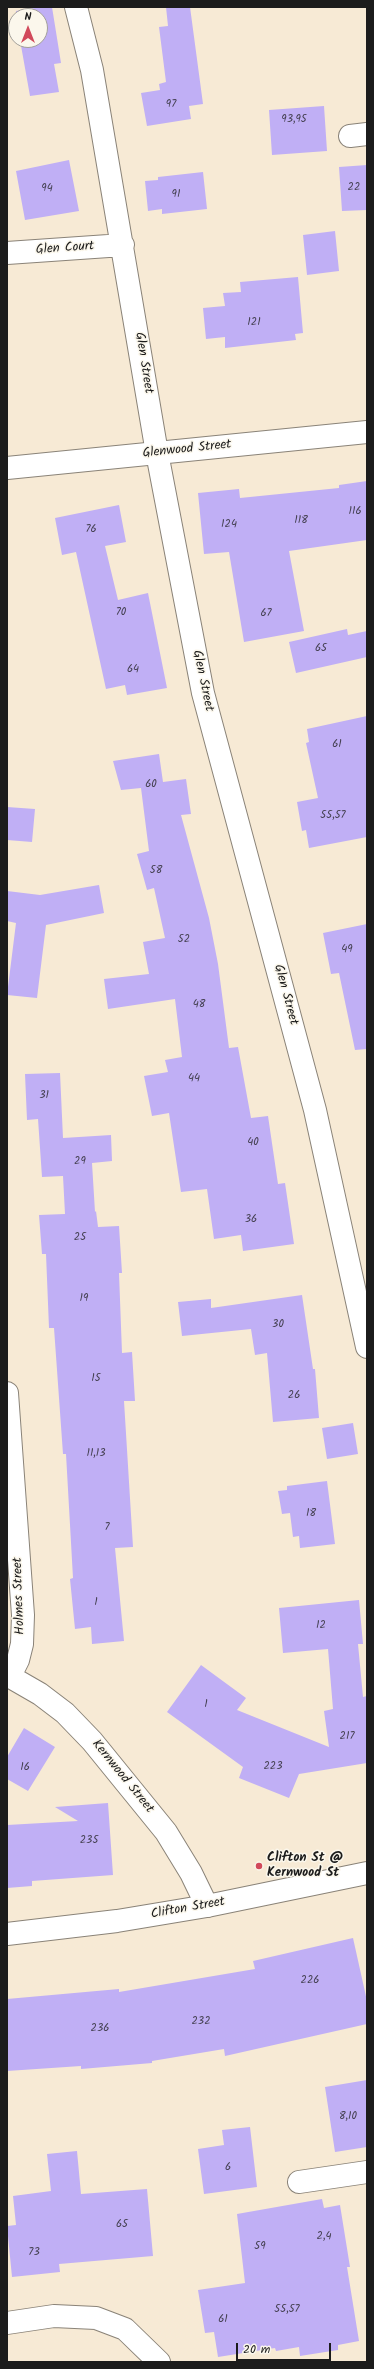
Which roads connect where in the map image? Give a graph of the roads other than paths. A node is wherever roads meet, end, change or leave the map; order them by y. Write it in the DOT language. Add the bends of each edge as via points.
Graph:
graph roads {
  1 [pos="76,7"];
  2 [pos="123,245"];
  3 [pos="7,253"];
  4 [pos="367,432"];
  5 [pos="157,453"];
  6 [pos="7,468"];
  7 [pos="367,1347"];
  8 [pos="7,1393"];
  9 [pos="8,1675"];
  10 [pos="367,1873"];
  11 [pos="207,1906"];
  12 [pos="7,1934"];
  13 [pos="367,2172"];
  14 [pos="299,2182"];
  15 [pos="7,2323"];
  16 [pos="159,2362"];
  1 -- 2 [label="street, Glen Street" via="92,70"];
  2 -- 3 [label="street, Glen Court"];
  2 -- 5 [label="street, Glen Street"];
  4 -- 5 [label="street, Glenwood Street"];
  5 -- 6 [label="street, Glenwood Street"];
  5 -- 7 [label="street, Glen Street" via="204,693 320,1130"];
  8 -- 9 [label="street, Holmes Street" via="23,1615 22,1644 18,1660"];
  9 -- 11 [label="street, Kernwood Street" via="65,1713 92,1741 166,1832 191,1872"];
  10 -- 11 [label="street, Clifton Street"];
  11 -- 12 [label="street, Clifton Street" via="117,1921"];
  13 -- 14 [label="street"];
  15 -- 16 [label="street" via="54,2316 96,2318 125,2329"];
}
